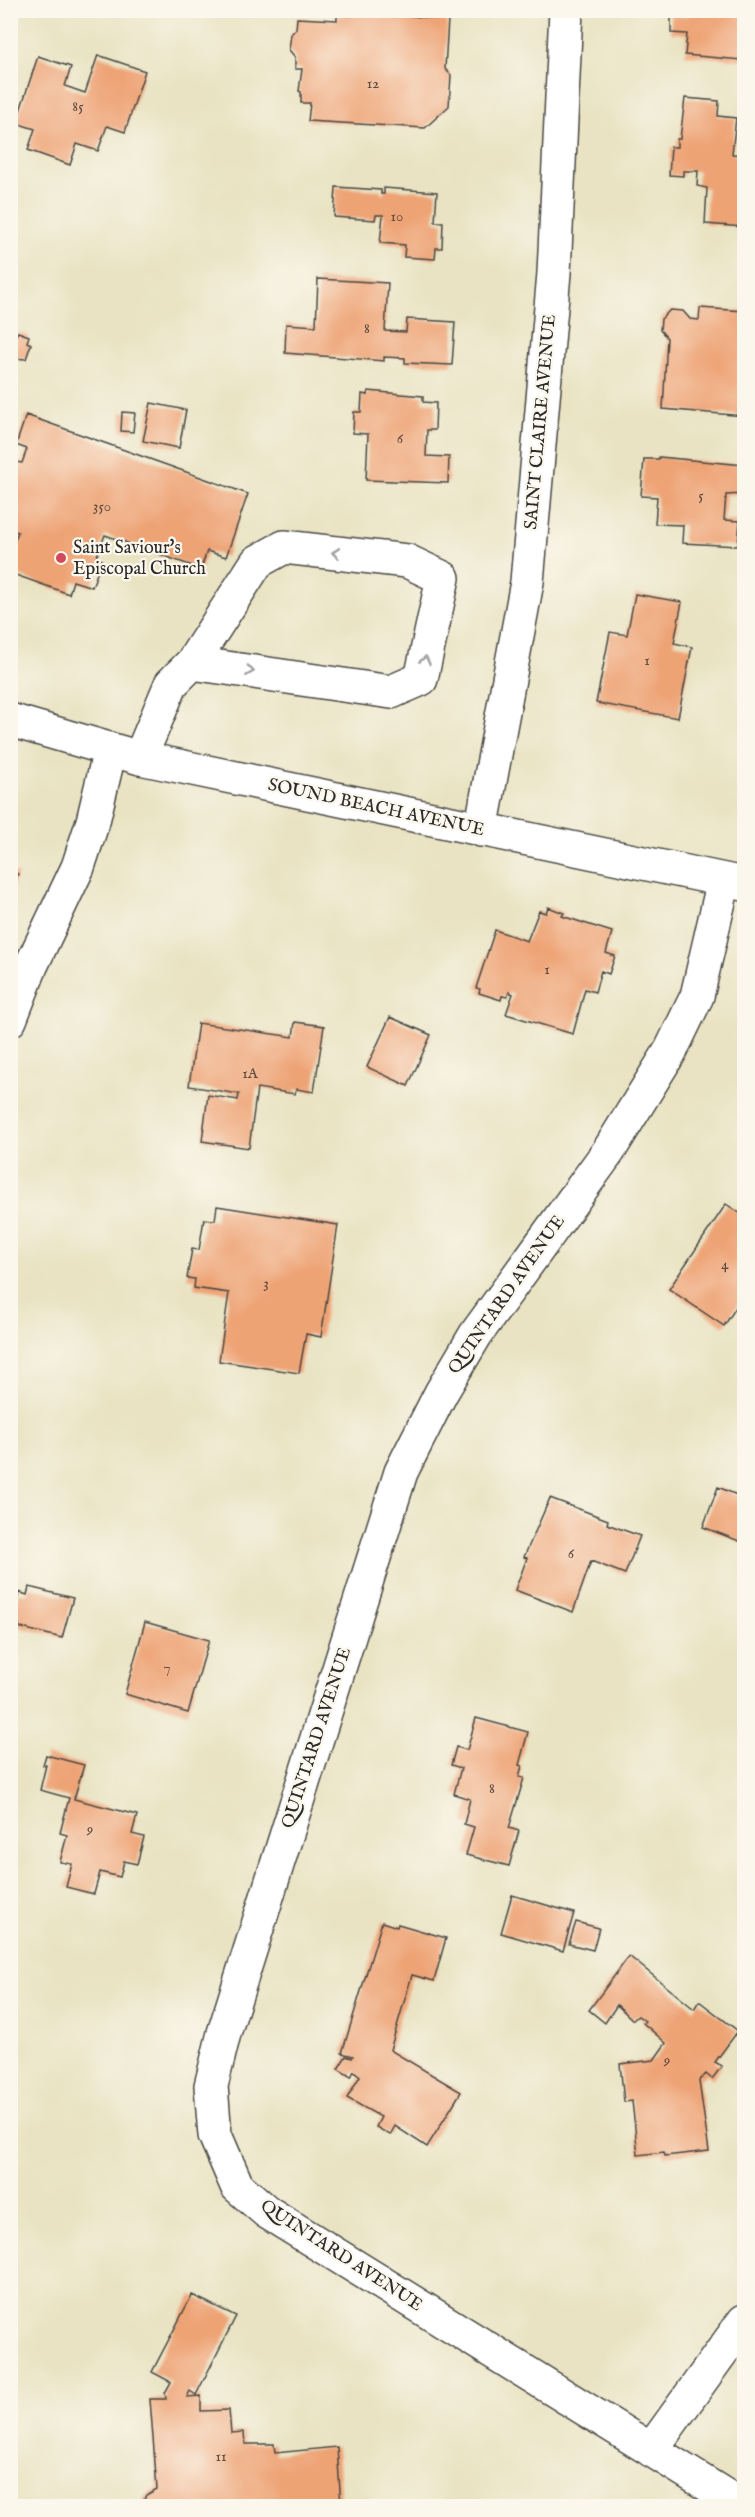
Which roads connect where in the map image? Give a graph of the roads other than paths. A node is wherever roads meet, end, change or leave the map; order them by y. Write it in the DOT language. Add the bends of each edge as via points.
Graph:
graph roads {
  1 [pos="566,10"];
  2 [pos="192,663"];
  3 [pos="10,720"];
  4 [pos="125,754"];
  5 [pos="482,830"];
  6 [pos="734,882"];
  7 [pos="10,1020"];
  8 [pos="744,2321"];
  9 [pos="651,2450"];
  10 [pos="742,2506"];
  1 -- 5 [label="street, SAINT CLAIRE AVENUE" via="554,273 527,582"];
  2 -- 2 [label="street, one-way" via="392,692 421,679 443,578 407,561 284,547 256,562"];
  2 -- 4 [label="street" via="171,684"];
  3 -- 4 [label="street, SOUND BEACH AVENUE"];
  4 -- 5 [label="street, SOUND BEACH AVENUE"];
  4 -- 7 [label="street"];
  5 -- 6 [label="street, SOUND BEACH AVENUE"];
  6 -- 9 [label="street, QUINTARD AVENUE" via="697,996 671,1050 608,1152 476,1334 401,1472 224,2033 211,2086 215,2135 237,2186 267,2212"];
  8 -- 9 [label="street"];
  9 -- 10 [label="street, QUINTARD AVENUE"];
}
